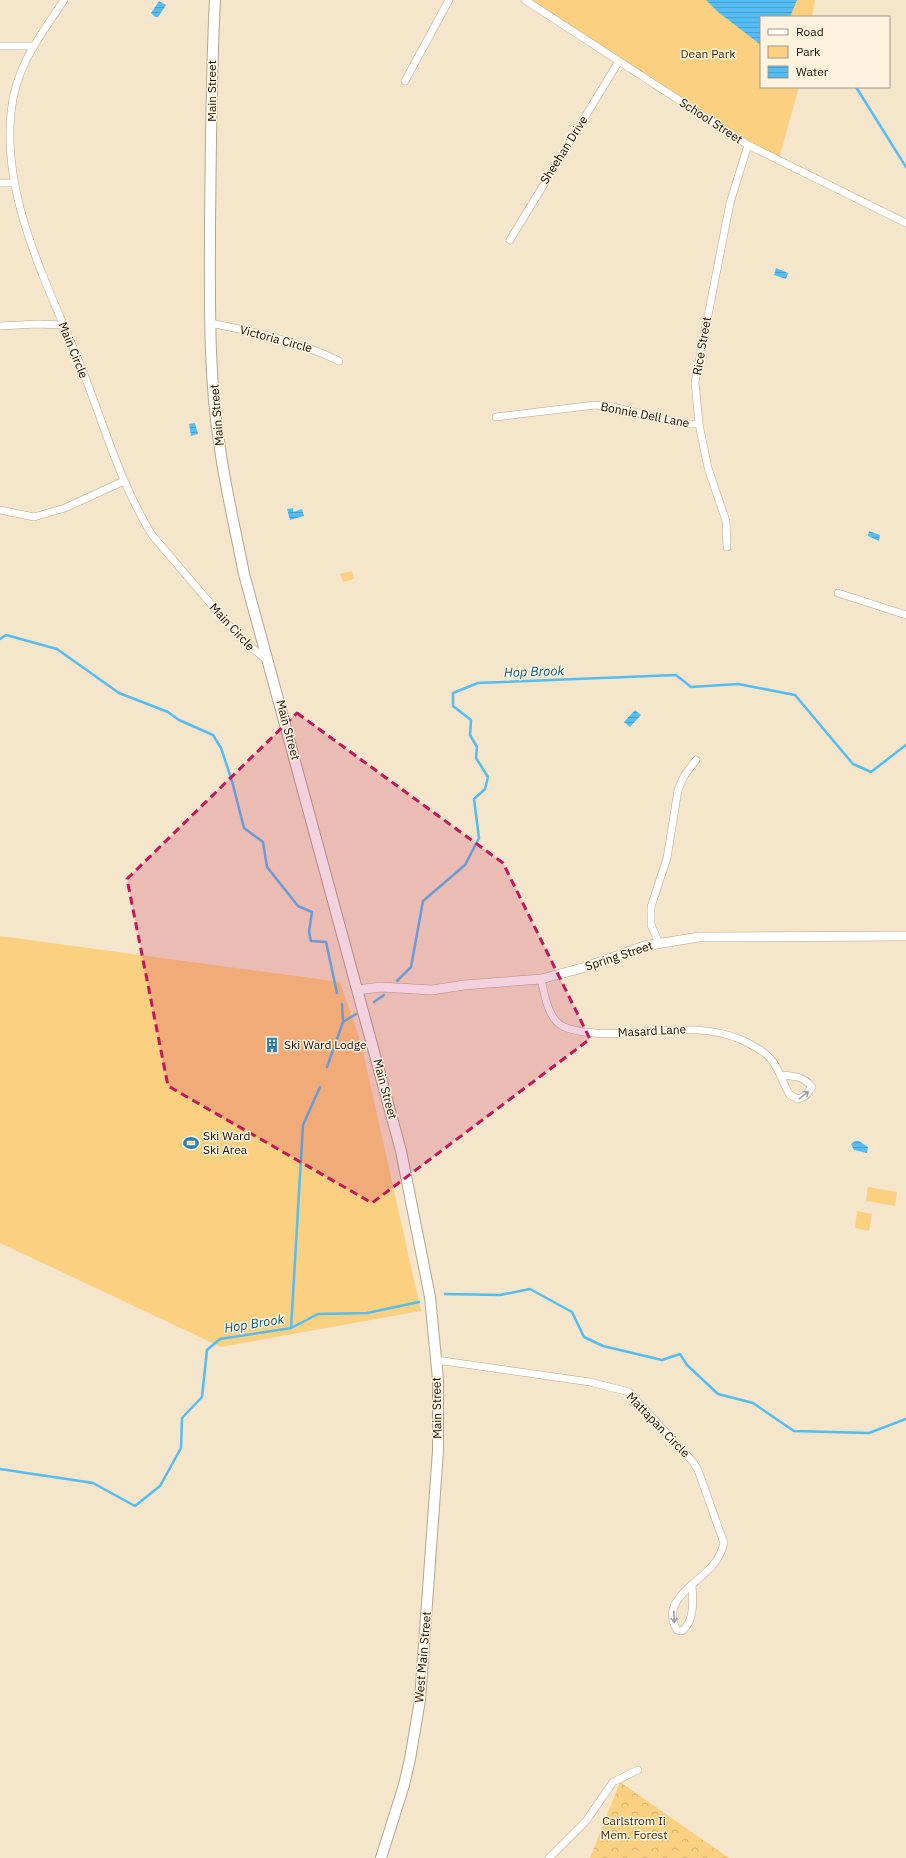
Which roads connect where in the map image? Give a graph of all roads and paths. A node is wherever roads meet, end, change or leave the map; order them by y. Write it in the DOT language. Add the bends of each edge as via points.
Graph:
graph roads {
  1 [pos="64,0"];
  2 [pos="214,0"];
  3 [pos="449,0"];
  4 [pos="525,0"];
  5 [pos="0,46"];
  6 [pos="33,46"];
  7 [pos="619,61"];
  8 [pos="405,82"];
  9 [pos="748,145"];
  10 [pos="0,183"];
  11 [pos="15,183"];
  12 [pos="906,223"];
  13 [pos="510,240"];
  14 [pos="210,323"];
  15 [pos="63,325"];
  16 [pos="0,326"];
  17 [pos="339,361"];
  18 [pos="496,417"];
  19 [pos="698,424"];
  20 [pos="124,481"];
  21 [pos="0,510"];
  22 [pos="727,547"];
  23 [pos="838,593"];
  24 [pos="906,616"];
  25 [pos="269,661"];
  26 [pos="696,760"];
  27 [pos="906,936"];
  28 [pos="659,943"];
  29 [pos="541,979"];
  30 [pos="358,990"];
  31 [pos="781,1075"];
  32 [pos="436,1360"];
  33 [pos="438,1451"];
  34 [pos="692,1585"];
  35 [pos="638,1770"];
  36 [pos="381,1858"];
  37 [pos="549,1858"];
  1 -- 6 [label="street, Main Circle"];
  2 -- 14 [label="main road, Main Street"];
  3 -- 8 [label="street"];
  4 -- 7 [label="street, School Street"];
  5 -- 6 [label="street"];
  6 -- 11 [label="street, Main Circle" via="22,66 11,113 10,146"];
  7 -- 9 [label="street, School Street"];
  7 -- 13 [label="street, Sheehan Drive"];
  9 -- 12 [label="street, School Street"];
  9 -- 19 [label="street, Rice Street" via="730,203 696,369"];
  10 -- 11 [label="street"];
  11 -- 15 [label="street, Main Circle" via="36,262"];
  14 -- 17 [label="street, Victoria Circle" via="288,340"];
  14 -- 25 [label="main road, Main Street" via="220,449 233,524 244,574"];
  15 -- 16 [label="street"];
  15 -- 20 [label="street, Main Circle"];
  18 -- 19 [label="street, Bonnie Dell Lane" via="595,405 684,424"];
  19 -- 22 [label="street, Rice Street" via="708,468 726,521"];
  20 -- 21 [label="street" via="65,508 34,517"];
  20 -- 25 [label="street, Main Circle" via="152,535 240,638"];
  23 -- 24 [label="street"];
  25 -- 30 [label="main road, Main Street"];
  26 -- 28 [label="street" via="684,776 678,790 667,858 651,907 651,925"];
  27 -- 28 [label="street, Spring Street" via="699,937"];
  28 -- 29 [label="street, Spring Street"];
  29 -- 30 [label="street, Spring Street" via="432,990 380,987"];
  29 -- 31 [label="street, Masard Lane" via="551,1014 563,1027 592,1033 628,1034 695,1029 726,1033 753,1045 770,1058"];
  30 -- 32 [label="main road, Main Street" via="401,1151 414,1211 430,1297"];
  32 -- 33 [label="main road, Main Street"];
  32 -- 34 [label="street, Mattapan Circle" via="590,1382 629,1392 693,1462 724,1543 714,1565"];
  33 -- 36 [label="main road, West Main Street" via="417,1721 404,1785"];
  34 -- 34 [label="street, Mattapan Circle, one-way" via="681,1594 673,1612 672,1618 677,1630 682,1631 686,1628 690,1618 693,1605"];
  35 -- 37 [label="street" via="614,1782 586,1821"];
}
